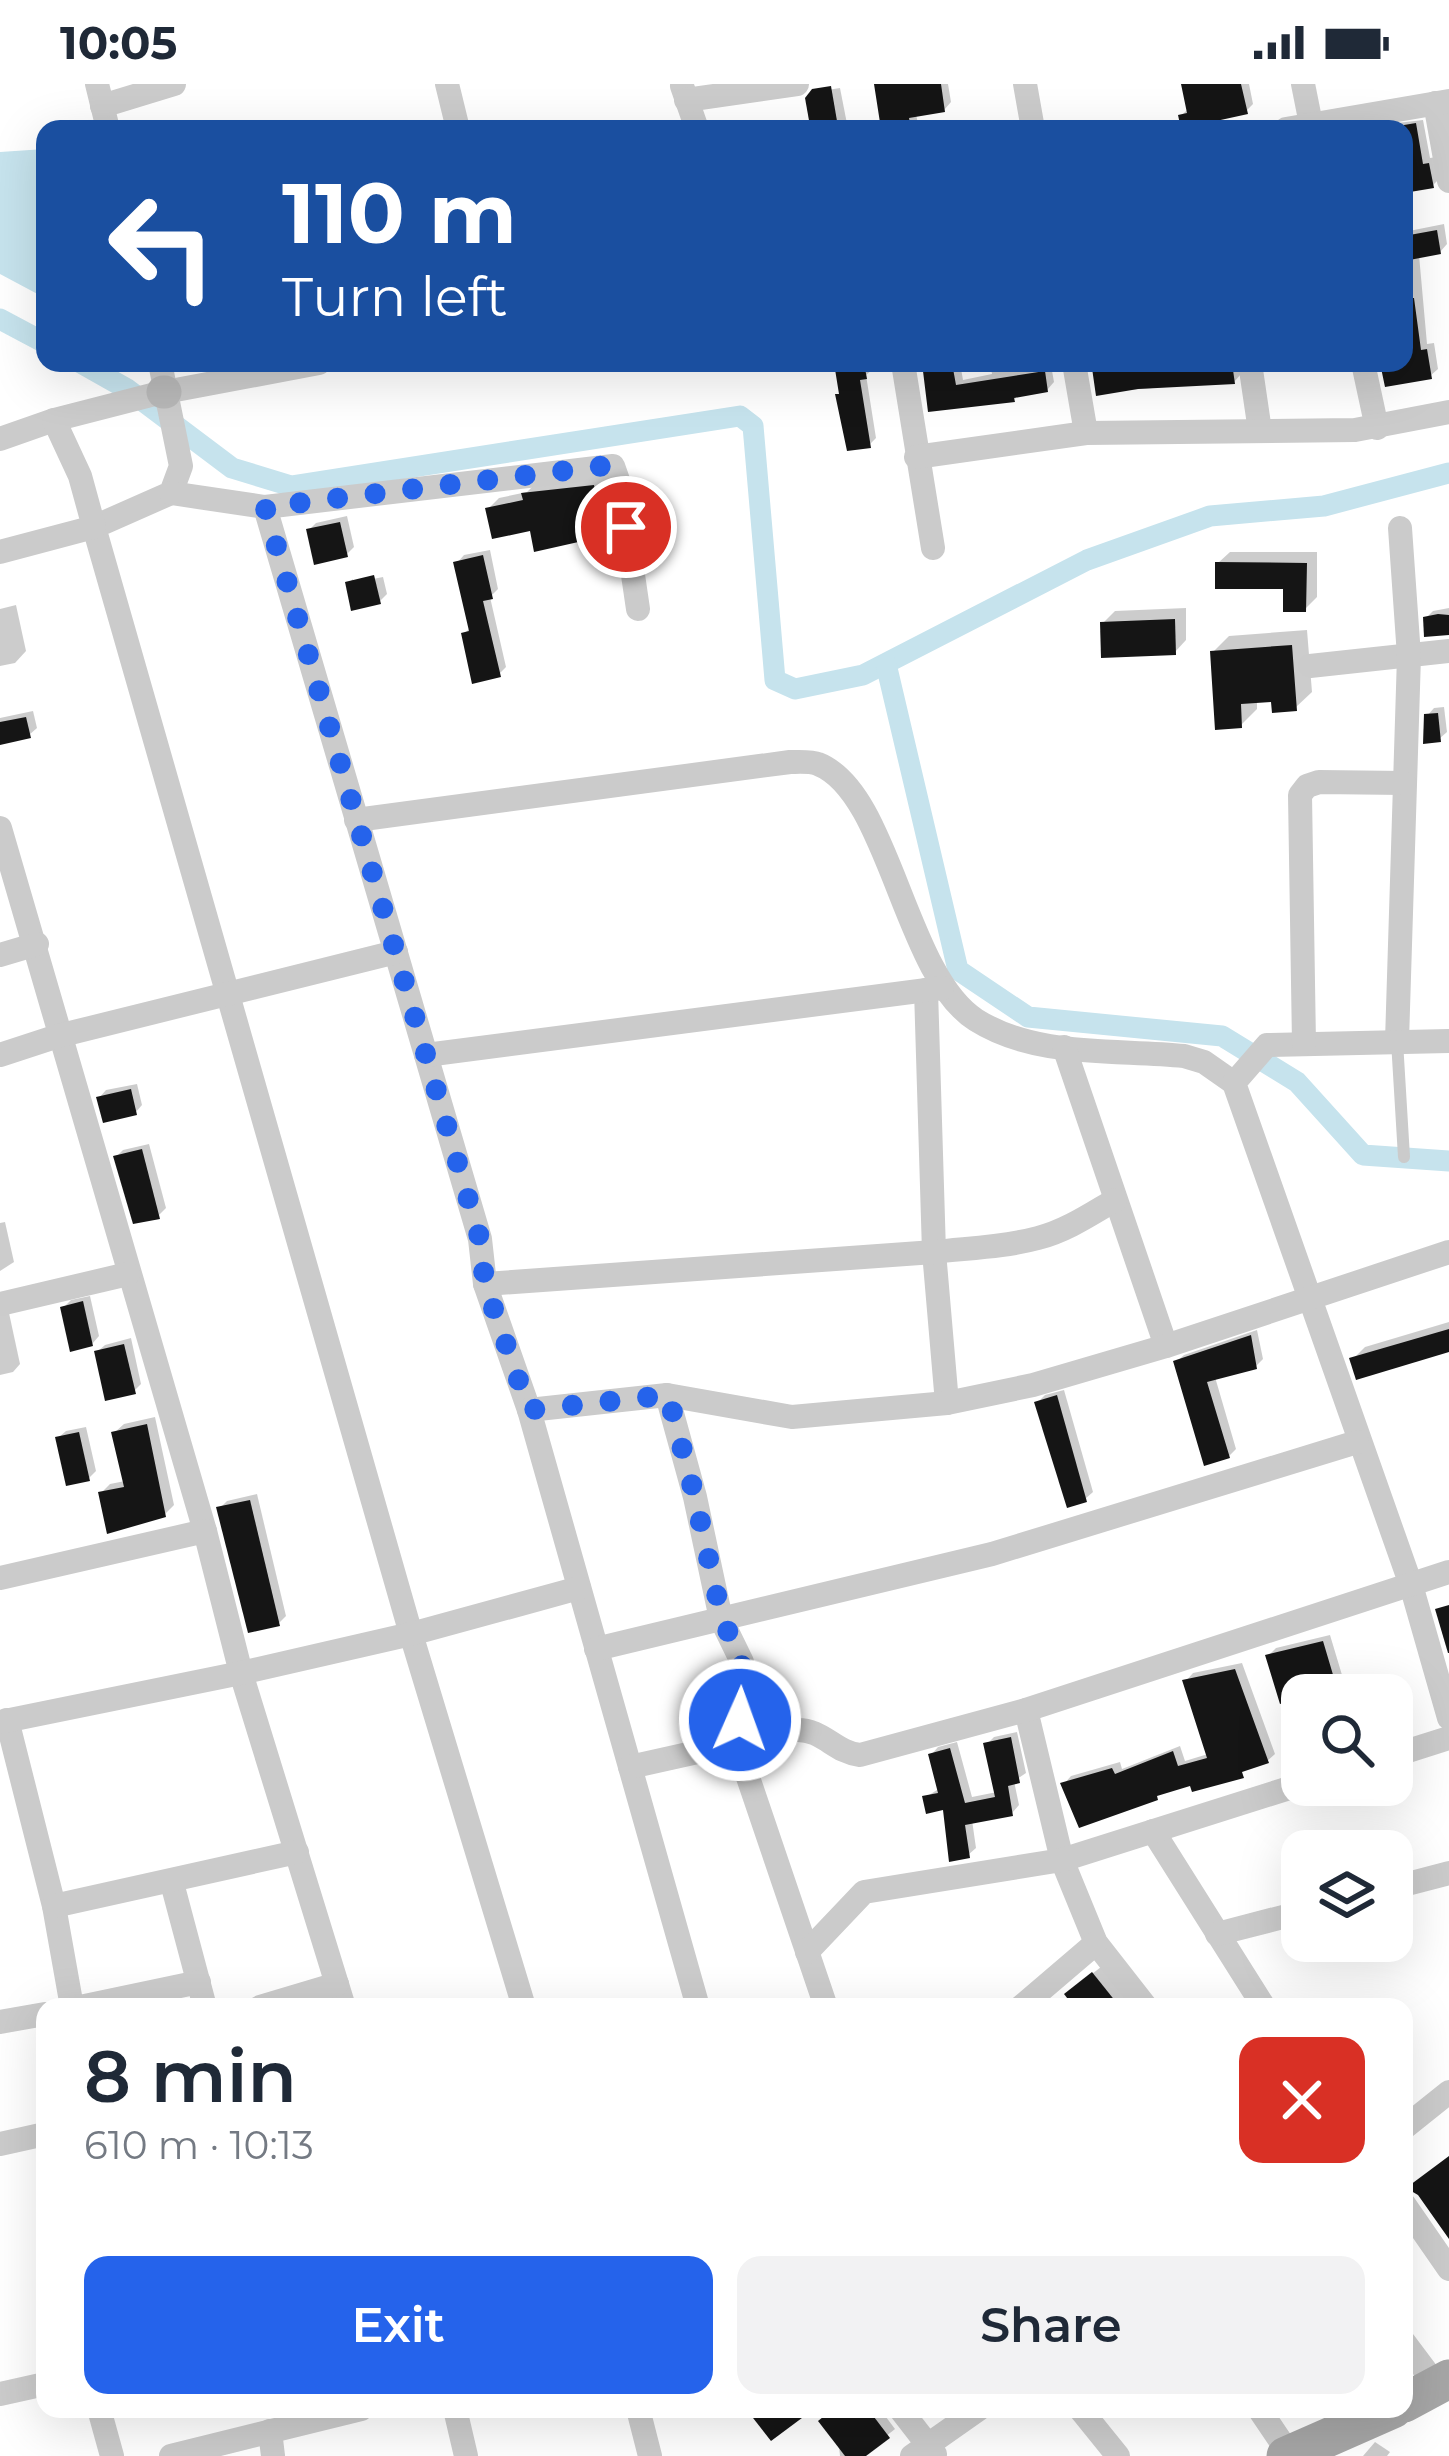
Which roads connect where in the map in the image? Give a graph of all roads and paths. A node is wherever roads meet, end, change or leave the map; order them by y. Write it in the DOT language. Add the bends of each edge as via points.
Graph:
graph roads {
  1 [pos="174,84"];
  2 [pos="447,84"];
  3 [pos="797,84"];
  4 [pos="1025,84"];
  5 [pos="1303,84"];
  6 [pos="683,92"];
  7 [pos="1442,102"];
  8 [pos="102,106"];
  9 [pos="456,120"];
  10 [pos="1031,120"];
  11 [pos="1303,120"];
  12 [pos="1346,120"];
  13 [pos="1449,182"];
  14 [pos="255,372"];
  15 [pos="904,372"];
  16 [pos="1076,372"];
  17 [pos="1251,372"];
  18 [pos="1365,372"];
  19 [pos="163,385"];
  20 [pos="1449,412"];
  21 [pos="54,420"];
  22 [pos="1377,428"];
  23 [pos="1261,431"];
  24 [pos="1086,433"];
  25 [pos="0,439"];
  26 [pos="916,457"];
  27 [pos="171,493"];
  28 [pos="265,507"];
  29 [pos="94,527"];
  30 [pos="1400,528"];
  31 [pos="932,548"];
  32 [pos="0,552"];
  33 [pos="638,609"];
  34 [pos="1449,651"];
  35 [pos="1409,656"];
  36 [pos="1310,666"];
  37 [pos="1404,783"];
  38 [pos="356,820"];
  39 [pos="0,828"];
  40 [pos="37,944"];
  41 [pos="396,952"];
  42 [pos="0,955"];
  43 [pos="934,989"];
  44 [pos="227,994"];
  45 [pos="58,1036"];
  46 [pos="1397,1041"];
  47 [pos="1449,1041"];
  48 [pos="1304,1044"];
  49 [pos="1064,1047"];
  50 [pos="426,1054"];
  51 [pos="0,1055"];
  52 [pos="1237,1079"];
  53 [pos="1404,1157"];
  54 [pos="1115,1200"];
  55 [pos="934,1252"];
  56 [pos="1449,1252"];
  57 [pos="128,1274"];
  58 [pos="485,1284"];
  59 [pos="1308,1301"];
  60 [pos="0,1304"];
  61 [pos="1166,1346"];
  62 [pos="668,1395"];
  63 [pos="947,1402"];
  64 [pos="529,1410"];
  65 [pos="1358,1442"];
  66 [pos="205,1531"];
  67 [pos="1449,1572"];
  68 [pos="0,1578"];
  69 [pos="1411,1585"];
  70 [pos="579,1588"];
  71 [pos="722,1619"];
  72 [pos="411,1634"];
  73 [pos="596,1649"];
  74 [pos="241,1673"];
  75 [pos="1025,1710"];
  76 [pos="1449,1718"];
  77 [pos="3,1721"];
  78 [pos="1449,1738"];
  79 [pos="737,1745"];
  80 [pos="1413,1749"];
  81 [pos="630,1767"];
  82 [pos="1281,1791"];
  83 [pos="1153,1831"];
  84 [pos="297,1852"];
  85 [pos="1062,1860"];
  86 [pos="1449,1873"];
  87 [pos="1413,1882"];
  88 [pos="172,1883"];
  89 [pos="54,1906"];
  90 [pos="1281,1917"];
  91 [pos="1217,1934"];
  92 [pos="1096,1943"];
  93 [pos="807,1952"];
  94 [pos="202,1994"];
  95 [pos="340,1995"];
  96 [pos="74,1998"];
  97 [pos="163,1998"];
  98 [pos="521,1998"];
  99 [pos="695,1998"];
  100 [pos="823,1998"];
  101 [pos="1032,1998"];
  102 [pos="1139,1998"];
  103 [pos="1258,1998"];
  104 [pos="36,2016"];
  105 [pos="0,2022"];
  106 [pos="1449,2092"];
  107 [pos="1413,2121"];
  108 [pos="36,2136"];
  109 [pos="0,2144"];
  110 [pos="1413,2217"];
  111 [pos="1449,2269"];
  112 [pos="1413,2358"];
  113 [pos="36,2386"];
  114 [pos="1430,2389"];
  115 [pos="0,2394"];
  116 [pos="101,2418"];
  117 [pos="338,2418"];
  118 [pos="456,2418"];
  119 [pos="640,2418"];
  120 [pos="905,2418"];
  121 [pos="968,2418"];
  122 [pos="1087,2418"];
  123 [pos="1265,2418"];
  124 [pos="1374,2418"];
  125 [pos="271,2444"];
  126 [pos="926,2452"];
  127 [pos="112,2456"];
  128 [pos="170,2456"];
  129 [pos="466,2456"];
  130 [pos="650,2456"];
  131 [pos="1118,2456"];
  132 [pos="1288,2456"];
  1 -- 8 [label="street"];
  2 -- 9 [label="street"];
  3 -- 6 [label="street"];
  4 -- 10 [label="street"];
  5 -- 11 [label="street"];
  7 -- 12 [label="street"];
  7 -- 13 [label="street"];
  14 -- 19 [label="street"];
  15 -- 26 [label="street"];
  16 -- 24 [label="street"];
  17 -- 23 [label="street"];
  18 -- 22 [label="street"];
  19 -- 21 [label="street"];
  19 -- 27 [label="street" via="181,466"];
  20 -- 22 [label="street"];
  21 -- 25 [label="street"];
  21 -- 29 [label="street"];
  22 -- 23 [label="street"];
  23 -- 24 [label="street"];
  24 -- 26 [label="street"];
  26 -- 31 [label="street"];
  27 -- 28 [label="street"];
  27 -- 29 [label="street"];
  28 -- 33 [label="street" via="613,466"];
  28 -- 38 [label="street"];
  29 -- 32 [label="street"];
  29 -- 44 [label="street"];
  30 -- 35 [label="street"];
  34 -- 35 [label="street"];
  35 -- 36 [label="street"];
  35 -- 37 [label="street"];
  37 -- 46 [label="street"];
  37 -- 48 [label="street" via="1319,782 1300,795"];
  38 -- 41 [label="street"];
  38 -- 43 [label="street" via="817,763 855,797"];
  39 -- 40 [label="street"];
  40 -- 42 [label="street"];
  40 -- 45 [label="street"];
  41 -- 44 [label="street"];
  41 -- 50 [label="street"];
  43 -- 49 [label="street" via="998,1033"];
  43 -- 50 [label="street"];
  43 -- 55 [label="street"];
  44 -- 45 [label="street"];
  44 -- 72 [label="street"];
  45 -- 51 [label="street"];
  45 -- 57 [label="street"];
  46 -- 47 [label="street"];
  46 -- 48 [label="street"];
  46 -- 53 [label="lane"];
  48 -- 52 [label="street" via="1267,1045"];
  49 -- 52 [label="street" via="1184,1056"];
  49 -- 54 [label="street"];
  50 -- 58 [label="street" via="480,1239"];
  52 -- 59 [label="street"];
  54 -- 55 [label="street" via="1038,1238"];
  54 -- 61 [label="street"];
  55 -- 58 [label="street"];
  55 -- 63 [label="street"];
  56 -- 59 [label="street"];
  57 -- 60 [label="street"];
  57 -- 66 [label="street"];
  58 -- 64 [label="street"];
  59 -- 61 [label="street"];
  59 -- 65 [label="street"];
  61 -- 63 [label="street"];
  62 -- 63 [label="street" via="792,1417"];
  62 -- 64 [label="street"];
  62 -- 71 [label="street"];
  64 -- 70 [label="street"];
  65 -- 69 [label="street"];
  65 -- 71 [label="street" via="992,1553"];
  66 -- 68 [label="street"];
  66 -- 74 [label="street"];
  67 -- 69 [label="street"];
  69 -- 75 [label="street"];
  69 -- 76 [label="street"];
  70 -- 72 [label="street"];
  70 -- 73 [label="street"];
  71 -- 73 [label="street"];
  71 -- 79 [label="street" via="742,1661"];
  72 -- 74 [label="street"];
  72 -- 98 [label="street"];
  73 -- 81 [label="street"];
  74 -- 77 [label="street"];
  74 -- 84 [label="street"];
  75 -- 79 [label="street" via="860,1755 810,1729"];
  75 -- 85 [label="street"];
  77 -- 89 [label="street"];
  78 -- 80 [label="street"];
  79 -- 81 [label="street"];
  79 -- 93 [label="street"];
  81 -- 99 [label="street"];
  82 -- 83 [label="street"];
  83 -- 85 [label="street"];
  83 -- 91 [label="street"];
  84 -- 88 [label="street"];
  84 -- 95 [label="street"];
  85 -- 92 [label="street"];
  85 -- 93 [label="street" via="865,1892"];
  86 -- 87 [label="street"];
  88 -- 89 [label="street"];
  88 -- 94 [label="street"];
  89 -- 96 [label="street"];
  90 -- 91 [label="street"];
  91 -- 103 [label="street"];
  92 -- 101 [label="street"];
  92 -- 102 [label="street"];
  93 -- 100 [label="street"];
  94 -- 97 [label="street"];
  104 -- 105 [label="street"];
  106 -- 107 [label="street"];
  108 -- 109 [label="street"];
  110 -- 111 [label="street"];
  112 -- 114 [label="street"];
  113 -- 115 [label="street"];
  116 -- 127 [label="street"];
  117 -- 125 [label="street"];
  118 -- 129 [label="street"];
  119 -- 130 [label="street"];
  120 -- 126 [label="street"];
  121 -- 126 [label="street"];
  122 -- 131 [label="street"];
  123 -- 132 [label="street"];
  124 -- 132 [label="main road"];
  125 -- 128 [label="street"];
}
